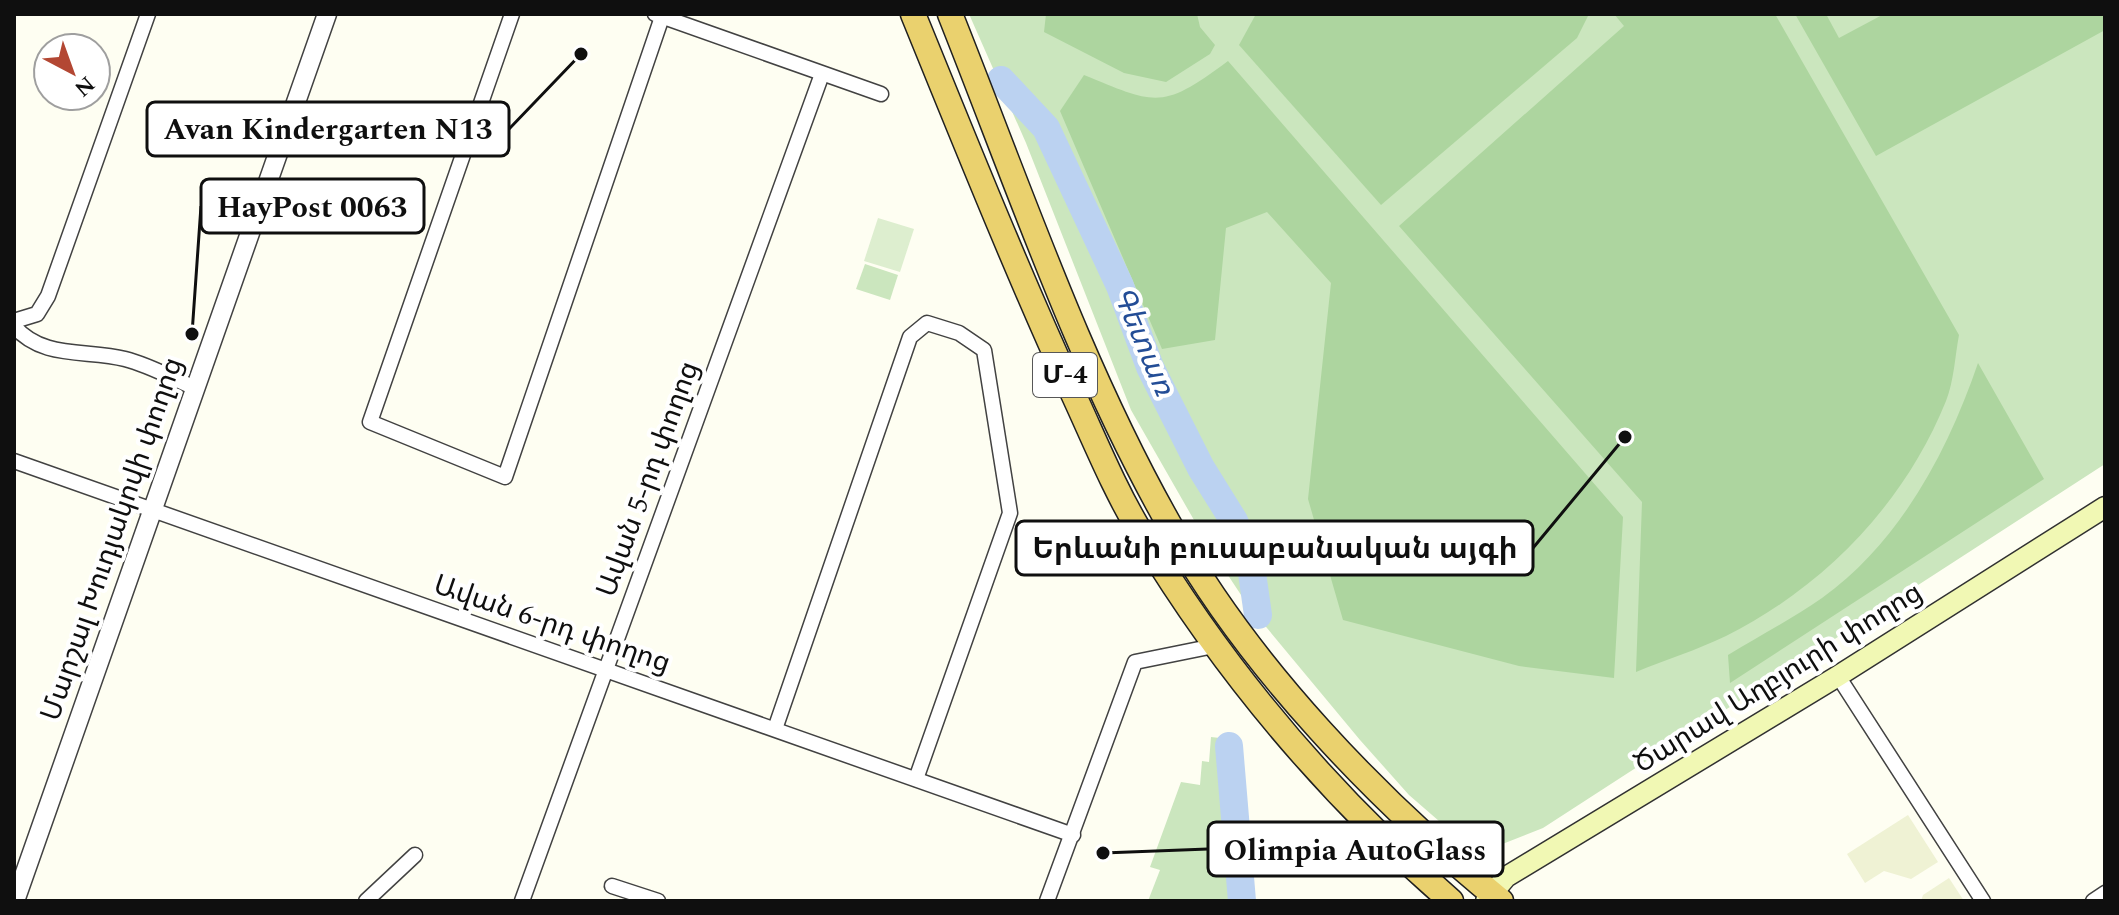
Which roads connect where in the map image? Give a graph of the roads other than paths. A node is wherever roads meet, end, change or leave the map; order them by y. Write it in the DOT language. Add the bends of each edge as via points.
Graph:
graph roads {
  1 [pos="148,14"];
  2 [pos="327,14"];
  3 [pos="512,14"];
  4 [pos="913,14"];
  5 [pos="950,14"];
  6 [pos="658,15"];
  7 [pos="822,74"];
  8 [pos="881,94"];
  9 [pos="14,323"];
  10 [pos="195,388"];
  11 [pos="14,461"];
  12 [pos="2105,507"];
  13 [pos="153,510"];
  14 [pos="1214,646"];
  15 [pos="606,671"];
  16 [pos="1838,676"];
  17 [pos="775,729"];
  18 [pos="916,779"];
  19 [pos="1073,835"];
  20 [pos="415,855"];
  21 [pos="612,886"];
  22 [pos="2105,893"];
  23 [pos="1493,899"];
  24 [pos="15,901"];
  25 [pos="366,901"];
  26 [pos="522,901"];
  27 [pos="658,901"];
  28 [pos="1047,901"];
  29 [pos="1451,901"];
  30 [pos="1983,901"];
  31 [pos="2093,901"];
  1 -- 9 [label="street" via="48,296 37,314"];
  2 -- 10 [label="street, Մարշալ Խուդյակովի փողոց"];
  3 -- 6 [label="street" via="370,422 505,477"];
  4 -- 14 [label="highway, Մ-4" via="1039,320 1113,481"];
  5 -- 23 [label="highway, Մ-4" via="1069,313 1134,461 1174,534 1240,630 1327,735"];
  6 -- 7 [label="street"];
  7 -- 8 [label="street"];
  7 -- 15 [label="street, Ավան 5-րդ փողոց"];
  9 -- 10 [label="street" via="30,341 84,356 114,357"];
  10 -- 13 [label="street, Մարշալ Խուդյակովի փողոց"];
  11 -- 13 [label="street, Ավան 6-րդ փողոց"];
  12 -- 16 [label="main road, Ծարավ Աղբյուրի փողոց"];
  13 -- 15 [label="street, Ավան 6-րդ փողոց"];
  13 -- 24 [label="street, Մարշալ Խուդյակովի փողոց"];
  14 -- 19 [label="street" via="1135,662"];
  14 -- 29 [label="highway, Մ-4" via="1364,819"];
  15 -- 17 [label="street, Ավան 6-րդ փողոց"];
  15 -- 26 [label="street, Ավան 5-րդ փողոց"];
  16 -- 23 [label="main road, Ծարավ Աղբյուրի փողոց" via="1506,877"];
  16 -- 30 [label="street"];
  17 -- 18 [label="street, Ավան 6-րդ փողոց"];
  17 -- 18 [label="street" via="910,337 927,323 959,333 984,350 1010,513"];
  18 -- 19 [label="street, Ավան 6-րդ փողոց"];
  19 -- 28 [label="street"];
  20 -- 25 [label="street"];
  21 -- 27 [label="street"];
  22 -- 31 [label="street"];
}
